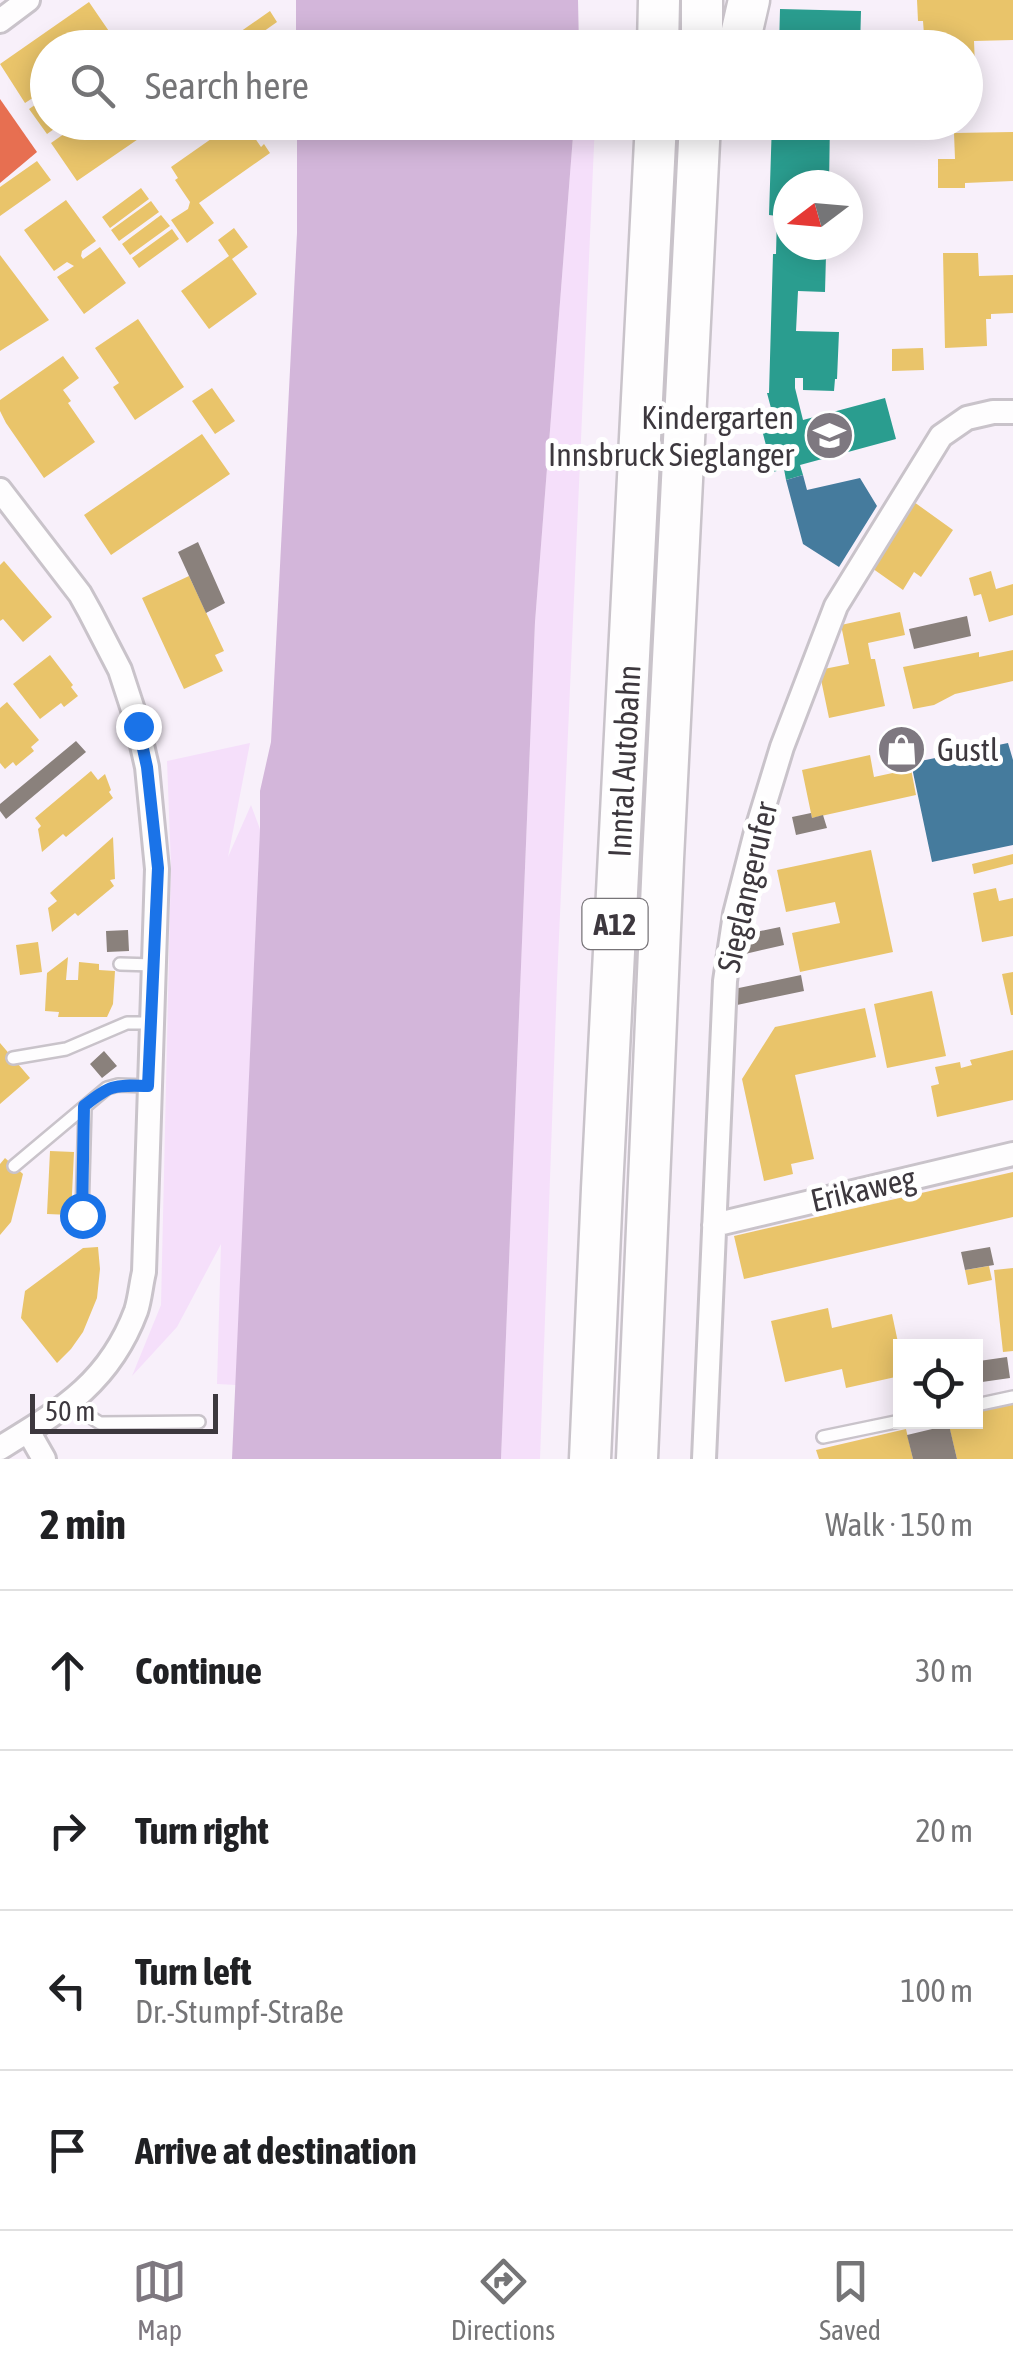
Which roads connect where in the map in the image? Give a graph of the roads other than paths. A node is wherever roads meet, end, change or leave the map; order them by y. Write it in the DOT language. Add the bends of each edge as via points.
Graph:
graph roads {
  1 [pos="28,0"];
  2 [pos="659,0"];
  3 [pos="702,0"];
  4 [pos="749,0"];
  5 [pos="0,21"];
  6 [pos="658,30"];
  7 [pos="702,30"];
  8 [pos="742,30"];
  9 [pos="655,140"];
  10 [pos="699,140"];
  11 [pos="722,140"];
  12 [pos="696,223"];
  13 [pos="999,408"];
  14 [pos="0,490"];
  15 [pos="120,964"];
  16 [pos="154,965"];
  17 [pos="151,1023"];
  18 [pos="13,1058"];
  19 [pos="148,1086"];
  20 [pos="84,1106"];
  21 [pos="1013,1154"];
  22 [pos="14,1166"];
  23 [pos="82,1215"];
  24 [pos="714,1225"];
  25 [pos="1013,1398"];
  26 [pos="69,1404"];
  27 [pos="983,1404"];
  28 [pos="199,1422"];
  29 [pos="893,1422"];
  30 [pos="28,1431"];
  31 [pos="823,1437"];
  32 [pos="0,1448"];
  33 [pos="44,1459"];
  34 [pos="590,1459"];
  35 [pos="637,1459"];
  36 [pos="704,1459"];
  1 -- 5 [label="street"];
  2 -- 6 [label="highway"];
  3 -- 7 [label="highway"];
  4 -- 8 [label="highway"];
  9 -- 34 [label="highway, Inntal Autobahn / A12"];
  10 -- 12 [label="highway, Inntal Autobahn / A12"];
  11 -- 12 [label="highway" via="718,171"];
  12 -- 35 [label="highway, Inntal Autobahn / A12"];
  13 -- 24 [label="street, Sieglangerufer" via="941,436 836,606 782,747 730,943"];
  14 -- 16 [label="street" via="80,594 120,670 136,719 158,868"];
  15 -- 16 [label="lane"];
  16 -- 17 [label="street"];
  17 -- 18 [label="lane" via="127,1023 66,1049"];
  17 -- 19 [label="street"];
  19 -- 20 [label="lane" via="107,1088"];
  19 -- 26 [label="street" via="144,1272 137,1309 109,1363"];
  20 -- 22 [label="lane"];
  20 -- 23 [label="lane"];
  21 -- 24 [label="street, Erikaweg"];
  24 -- 36 [label="street, Sieglangerufer"];
  25 -- 27 [label="lane"];
  26 -- 28 [label="lane" via="100,1423"];
  26 -- 30 [label="street"];
  29 -- 31 [label="lane"];
  30 -- 32 [label="street"];
  30 -- 33 [label="street"];
}
